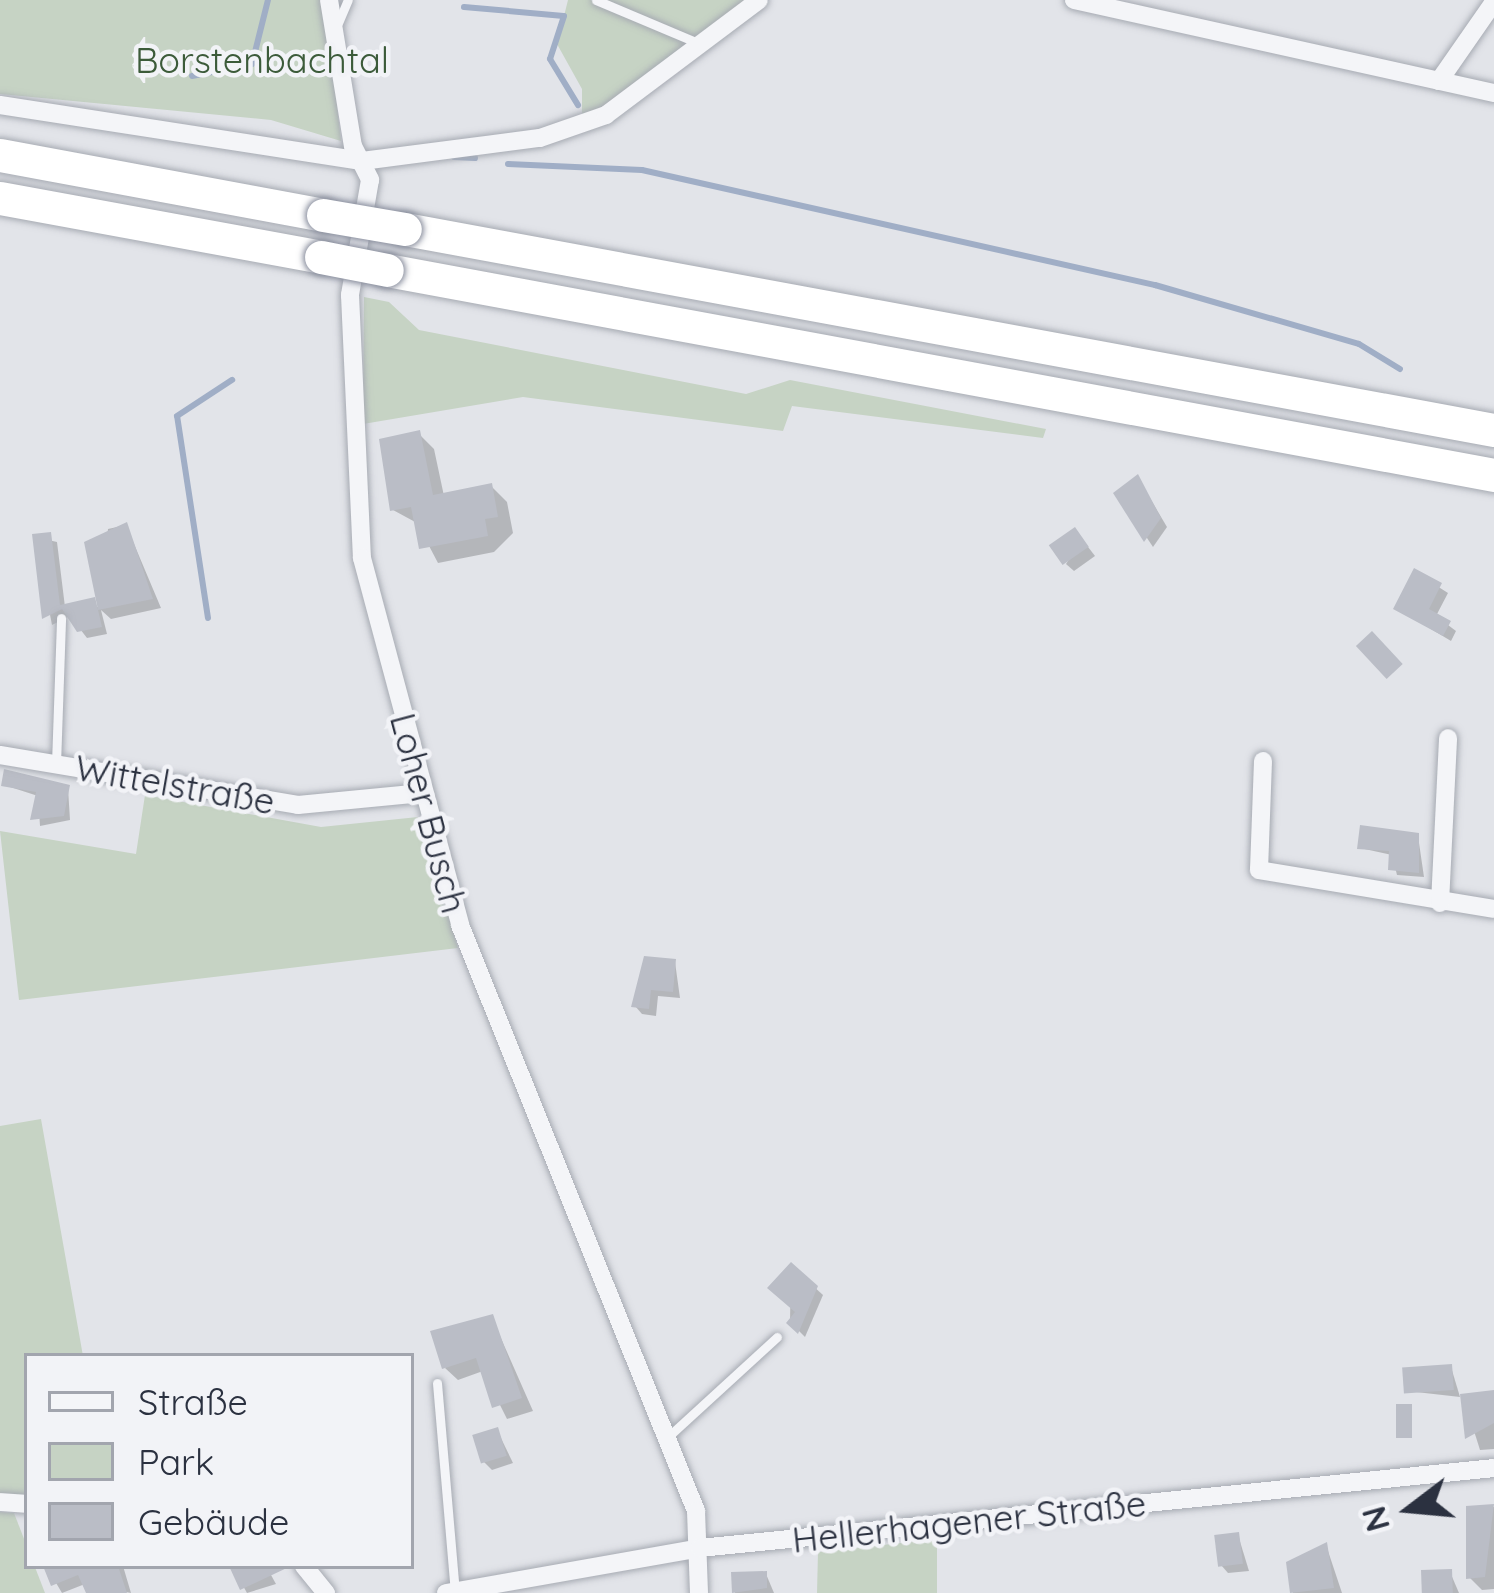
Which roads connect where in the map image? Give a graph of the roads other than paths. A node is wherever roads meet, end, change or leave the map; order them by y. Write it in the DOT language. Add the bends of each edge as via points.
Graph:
graph roads {
  1 [pos="329,0"];
  2 [pos="348,0"];
  3 [pos="596,0"];
  4 [pos="759,0"];
  5 [pos="1074,0"];
  6 [pos="1494,2"];
  7 [pos="334,34"];
  8 [pos="700,44"];
  9 [pos="1439,81"];
  10 [pos="1494,94"];
  11 [pos="0,105"];
  12 [pos="0,155"];
  13 [pos="362,160"];
  14 [pos="0,198"];
  15 [pos="1494,430"];
  16 [pos="1494,475"];
  17 [pos="61,618"];
  18 [pos="1448,738"];
  19 [pos="0,755"];
  20 [pos="1263,761"];
  21 [pos="56,764"];
  22 [pos="422,793"];
  23 [pos="1440,903"];
  24 [pos="1494,909"];
  25 [pos="777,1337"];
  26 [pos="437,1383"];
  27 [pos="670,1435"];
  28 [pos="1494,1468"];
  29 [pos="700,1549"];
  30 [pos="306,1569"];
  31 [pos="450,1592"];
  32 [pos="326,1593"];
  33 [pos="699,1593"];
  1 -- 7 [label="street, Loher Busch"];
  2 -- 7 [label="lane"];
  3 -- 8 [label="lane"];
  4 -- 8 [label="street"];
  5 -- 9 [label="street"];
  6 -- 9 [label="street"];
  7 -- 13 [label="street, Loher Busch"];
  8 -- 13 [label="street" via="576,132"];
  9 -- 10 [label="street"];
  11 -- 13 [label="street"];
  12 -- 15 [label="highway, bridge"];
  13 -- 22 [label="street, Loher Busch" via="370,180 350,296 355,506"];
  14 -- 16 [label="highway, bridge"];
  17 -- 21 [label="lane"];
  18 -- 23 [label="street"];
  19 -- 21 [label="street, Wittelstraße"];
  20 -- 23 [label="street" via="1259,870"];
  21 -- 22 [label="street, Wittelstraße" via="298,805"];
  22 -- 27 [label="street, Loher Busch" via="476,966"];
  23 -- 24 [label="street"];
  25 -- 27 [label="lane"];
  26 -- 31 [label="lane"];
  27 -- 29 [label="street, Loher Busch"];
  28 -- 29 [label="street, Hellerhagener Straße"];
  29 -- 31 [label="street, Hellerhagener Straße"];
  29 -- 33 [label="street, Loher Busch"];
  30 -- 32 [label="street"];
}
